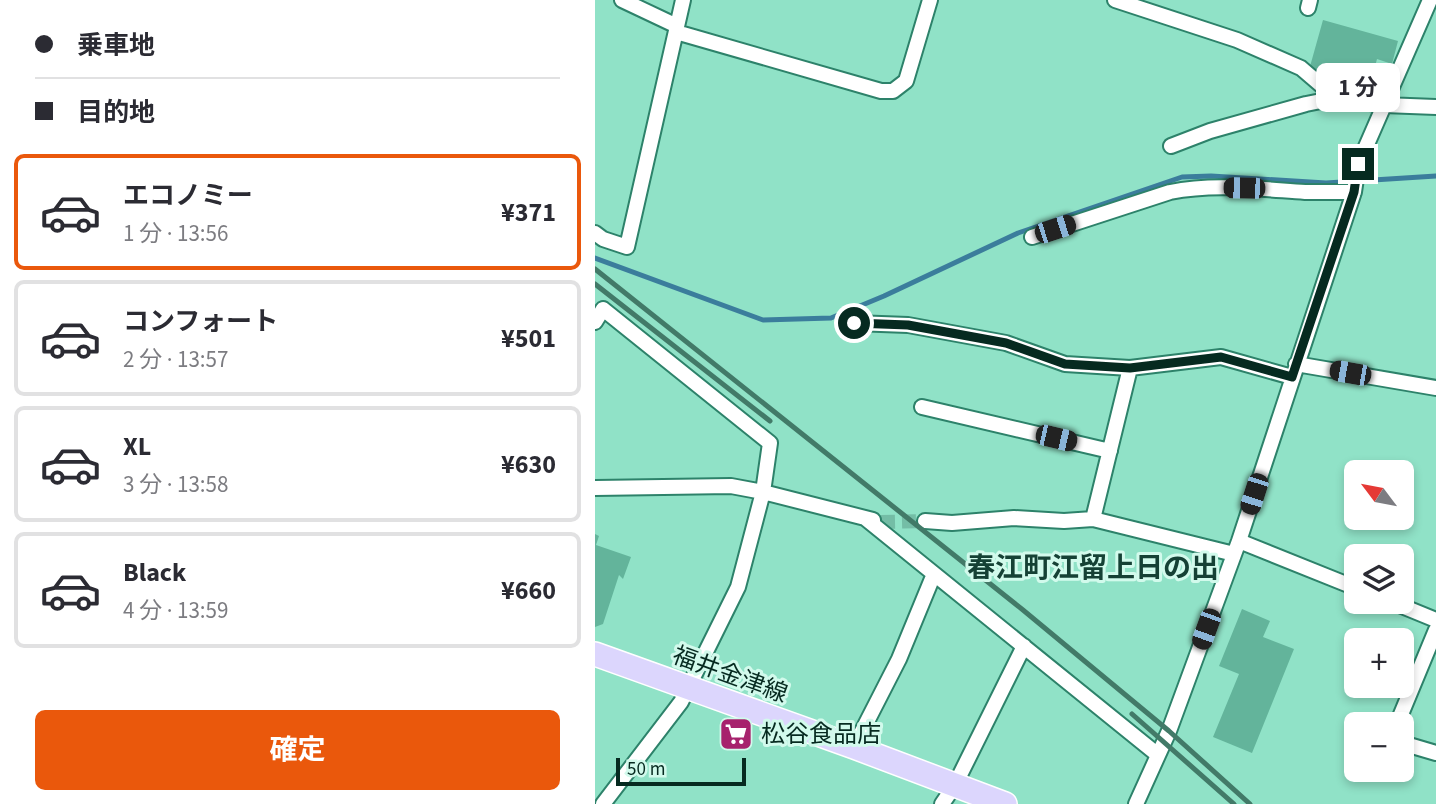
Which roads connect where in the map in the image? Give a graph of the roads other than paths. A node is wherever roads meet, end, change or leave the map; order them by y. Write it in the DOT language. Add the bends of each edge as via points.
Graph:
graph roads {
  1 [pos="622,0"];
  2 [pos="683,0"];
  3 [pos="930,0"];
  4 [pos="1115,0"];
  5 [pos="1430,0"];
  6 [pos="676,29"];
  7 [pos="1336,98"];
  8 [pos="1384,104"];
  9 [pos="1436,107"];
  10 [pos="1171,146"];
  11 [pos="1354,192"];
  12 [pos="595,233"];
  13 [pos="1032,237"];
  14 [pos="596,317"];
  15 [pos="854,323"];
  16 [pos="1130,368"];
  17 [pos="1294,370"];
  18 [pos="1436,388"];
  19 [pos="922,407"];
  20 [pos="1110,451"];
  21 [pos="595,488"];
  22 [pos="764,492"];
  23 [pos="865,518"];
  24 [pos="1093,519"];
  25 [pos="925,521"];
  26 [pos="881,522"];
  27 [pos="1237,547"];
  28 [pos="934,574"];
  29 [pos="1344,584"];
  30 [pos="1414,611"];
  31 [pos="1436,620"];
  32 [pos="1436,630"];
  33 [pos="1024,646"];
  34 [pos="595,654"];
  35 [pos="688,688"];
  36 [pos="1402,712"];
  37 [pos="854,747"];
  38 [pos="1414,747"];
  39 [pos="1436,753"];
  40 [pos="1157,755"];
  41 [pos="949,794"];
  42 [pos="604,801"];
  43 [pos="1005,804"];
  44 [pos="1136,804"];
  1 -- 6 [label="street"];
  2 -- 6 [label="street"];
  3 -- 6 [label="street" via="906,81 893,91 881,92"];
  4 -- 7 [label="street" via="1237,40 1301,68"];
  5 -- 8 [label="street"];
  6 -- 12 [label="street" via="627,247"];
  7 -- 8 [label="street"];
  7 -- 10 [label="street" via="1210,131"];
  8 -- 9 [label="street"];
  8 -- 11 [label="street" via="1358,164"];
  11 -- 13 [label="street" via="1191,188"];
  11 -- 17 [label="street"];
  14 -- 22 [label="street" via="603,309 770,443"];
  15 -- 16 [label="street" via="908,325 1006,343 1065,364"];
  16 -- 17 [label="street" via="1221,357"];
  16 -- 20 [label="street"];
  17 -- 18 [label="street"];
  17 -- 27 [label="street"];
  19 -- 20 [label="street"];
  20 -- 24 [label="street"];
  21 -- 22 [label="street" via="731,486"];
  22 -- 23 [label="street"];
  22 -- 35 [label="street" via="738,587"];
  23 -- 26 [label="street"];
  23 -- 28 [label="street"];
  24 -- 25 [label="street"];
  24 -- 27 [label="street"];
  27 -- 29 [label="street"];
  27 -- 40 [label="street"];
  28 -- 33 [label="street"];
  28 -- 37 [label="street" via="899,659"];
  30 -- 31 [label="street"];
  32 -- 36 [label="street"];
  33 -- 40 [label="street"];
  33 -- 41 [label="street"];
  34 -- 35 [label="main road, 福井金津線"];
  35 -- 37 [label="main road, 福井金津線"];
  35 -- 42 [label="street"];
  37 -- 41 [label="main road, 福井金津線"];
  38 -- 39 [label="street"];
  40 -- 44 [label="street"];
  41 -- 43 [label="main road, 福井金津線"];
}
